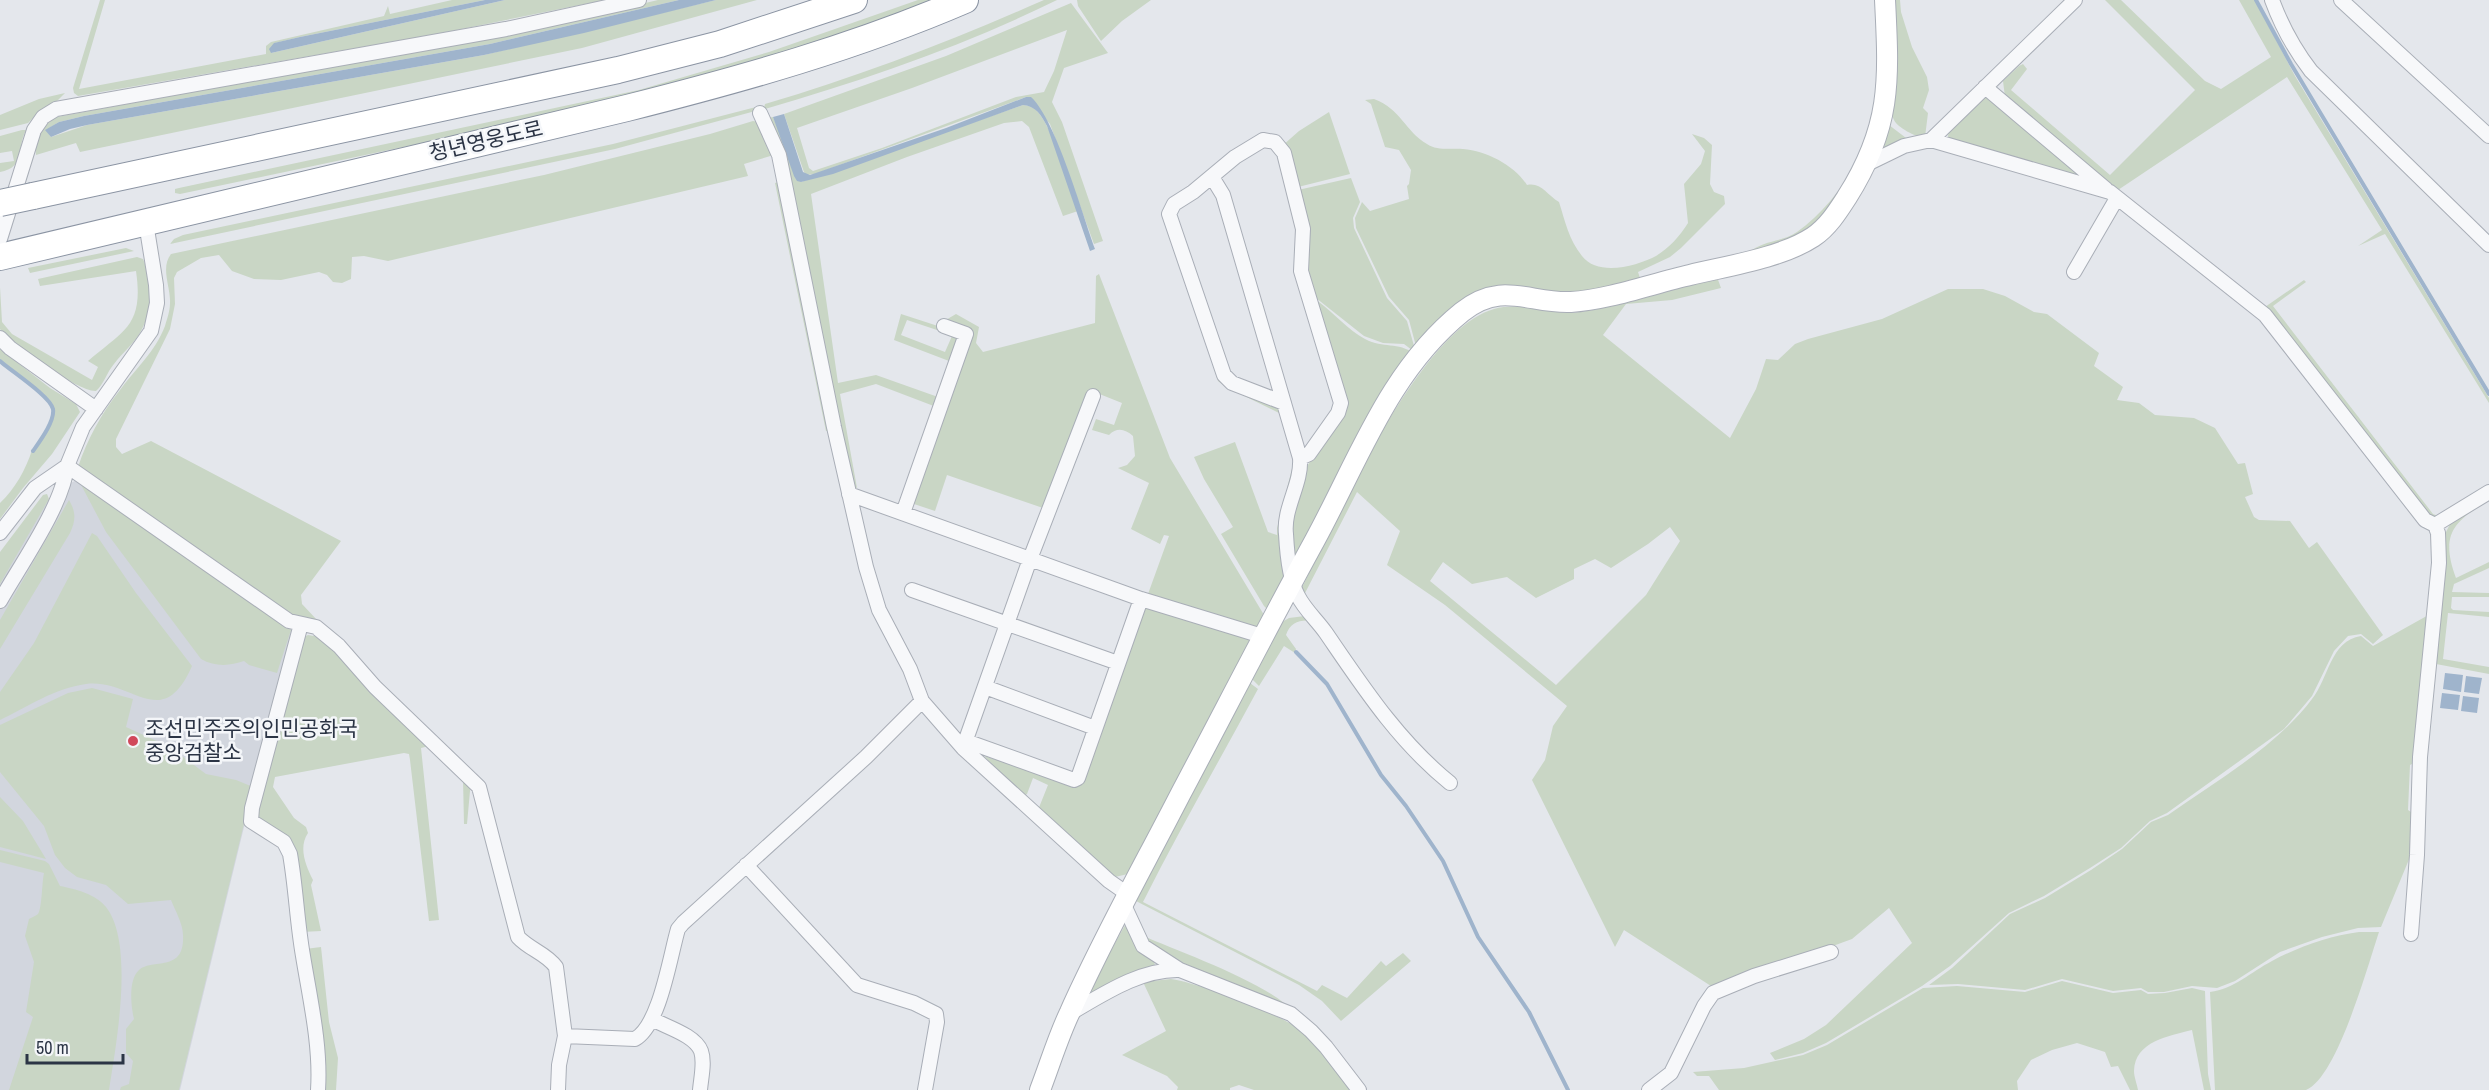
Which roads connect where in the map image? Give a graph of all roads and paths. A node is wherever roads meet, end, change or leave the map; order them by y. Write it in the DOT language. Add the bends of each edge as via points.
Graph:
graph roads {
  1 [pos="639,0"];
  2 [pos="855,0"];
  3 [pos="965,0"];
  4 [pos="1885,0"];
  5 [pos="2074,0"];
  6 [pos="2272,0"];
  7 [pos="2341,0"];
  8 [pos="821,5"];
  9 [pos="1985,87"];
  10 [pos="760,113"];
  11 [pos="2489,136"];
  12 [pos="1931,140"];
  13 [pos="1867,164"];
  14 [pos="1212,177"];
  15 [pos="2114,195"];
  16 [pos="0,203"];
  17 [pos="146,223"];
  18 [pos="2489,245"];
  19 [pos="4,250"];
  20 [pos="2074,272"];
  21 [pos="944,326"];
  22 [pos="0,338"];
  23 [pos="1093,396"];
  24 [pos="1284,403"];
  25 [pos="96,409"];
  26 [pos="1300,458"];
  27 [pos="67,465"];
  28 [pos="2489,492"];
  29 [pos="849,494"];
  30 [pos="903,513"];
  31 [pos="2435,525"];
  32 [pos="0,533"];
  33 [pos="1030,560"];
  34 [pos="1293,580"];
  35 [pos="912,590"];
  36 [pos="1140,599"];
  37 [pos="0,601"];
  38 [pos="1007,623"];
  39 [pos="301,624"];
  40 [pos="1262,636"];
  41 [pos="1118,663"];
  42 [pos="985,687"];
  43 [pos="922,702"];
  44 [pos="1095,728"];
  45 [pos="964,745"];
  46 [pos="1450,783"];
  47 [pos="746,865"];
  48 [pos="1126,900"];
  49 [pos="2411,934"];
  50 [pos="1831,952"];
  51 [pos="1179,970"];
  52 [pos="1069,1014"];
  53 [pos="652,1020"];
  54 [pos="565,1036"];
  55 [pos="318,1090"];
  56 [pos="558,1090"];
  57 [pos="700,1090"];
  58 [pos="925,1090"];
  59 [pos="1040,1090"];
  60 [pos="1359,1090"];
  61 [pos="1649,1090"];
  1 -- 19 [label="street" via="506,30 56,109 43,117 34,130"];
  2 -- 8 [label="highway, 청년영웅도로"];
  3 -- 17 [label="highway, 청년영웅도로" via="842,46 731,81"];
  4 -- 13 [label="street" via="1887,93"];
  5 -- 9 [label="street"];
  6 -- 18 [label="street" via="2296,52 2311,71"];
  7 -- 11 [label="street"];
  8 -- 16 [label="highway, 청년영웅도로, bridge" via="720,44 618,70"];
  9 -- 12 [label="street"];
  9 -- 15 [label="street"];
  10 -- 29 [label="street" via="779,154"];
  12 -- 13 [label="street" via="1904,146"];
  12 -- 15 [label="street"];
  13 -- 34 [label="street" via="1826,226 1813,237 1780,252 1578,301 1512,294 1486,299 1464,310 1430,339 1406,370"];
  14 -- 24 [label="street" via="1223,195"];
  14 -- 24 [label="street" via="1172,206 1170,220 1224,375"];
  14 -- 26 [label="street" via="1258,141 1275,142 1284,153 1303,229 1301,271 1341,403 1309,454"];
  15 -- 20 [label="street"];
  15 -- 31 [label="street" via="2265,315 2425,520"];
  17 -- 19 [label="highway, 청년영웅도로"];
  17 -- 25 [label="street" via="156,285 153,325"];
  21 -- 30 [label="street" via="966,334"];
  22 -- 25 [label="street"];
  23 -- 33 [label="street"];
  24 -- 26 [label="street"];
  25 -- 27 [label="street" via="83,427"];
  26 -- 34 [label="street" via="1285,530"];
  27 -- 32 [label="street" via="35,488"];
  27 -- 37 [label="street" via="56,503"];
  27 -- 39 [label="street" via="289,621"];
  28 -- 31 [label="street"];
  29 -- 30 [label="street"];
  29 -- 43 [label="street" via="873,596"];
  30 -- 33 [label="street"];
  31 -- 49 [label="street" via="2439,563 2420,757"];
  33 -- 36 [label="street"];
  33 -- 38 [label="street"];
  34 -- 40 [label="street"];
  34 -- 46 [label="street" via="1297,595 1376,707 1423,761"];
  35 -- 38 [label="street"];
  36 -- 40 [label="street"];
  36 -- 41 [label="street"];
  38 -- 41 [label="street"];
  38 -- 42 [label="street"];
  39 -- 54 [label="street" via="316,627 339,646 375,687 479,787 518,937 550,958 556,968"];
  39 -- 55 [label="street" via="251,821 284,842 290,854 309,983"];
  40 -- 48 [label="street"];
  41 -- 44 [label="street"];
  42 -- 44 [label="street"];
  42 -- 45 [label="street"];
  43 -- 45 [label="street"];
  43 -- 47 [label="street"];
  44 -- 45 [label="street" via="1074,780"];
  45 -- 48 [label="street"];
  47 -- 53 [label="street" via="678,929"];
  47 -- 58 [label="street" via="857,985 936,1014"];
  48 -- 51 [label="street" via="1143,946"];
  48 -- 52 [label="street"];
  50 -- 61 [label="street" via="1713,993 1671,1073"];
  51 -- 52 [label="street" via="1150,974"];
  51 -- 60 [label="street" via="1291,1014 1326,1047"];
  52 -- 59 [label="street"];
  53 -- 54 [label="street" via="635,1038"];
  53 -- 57 [label="street" via="693,1041 700,1049"];
  54 -- 56 [label="street"];
}
